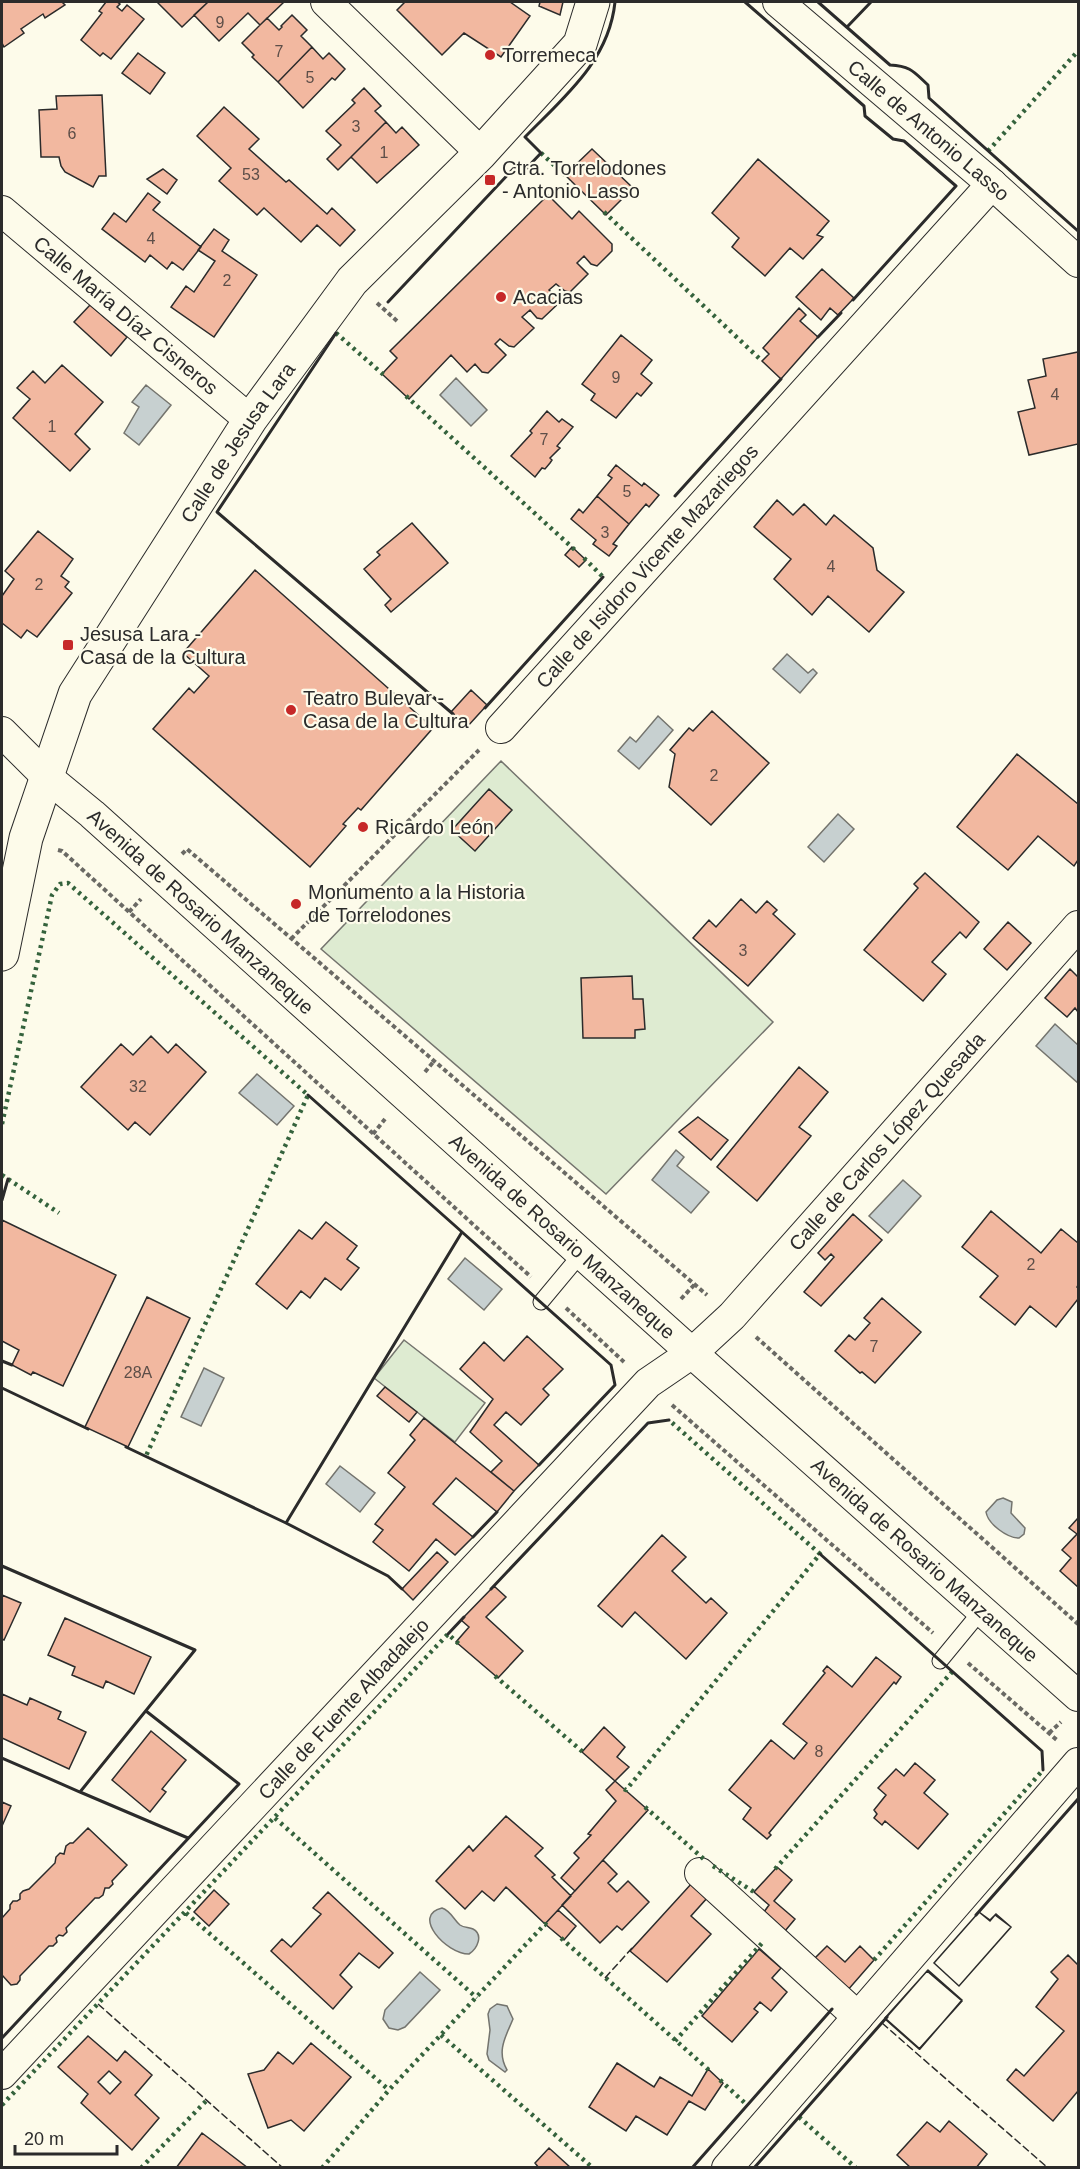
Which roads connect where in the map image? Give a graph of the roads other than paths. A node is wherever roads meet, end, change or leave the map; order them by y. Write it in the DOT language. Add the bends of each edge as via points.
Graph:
graph roads {
  1 [pos="326,2"];
  2 [pos="593,2"];
  3 [pos="778,2"];
  4 [pos="482,153"];
  5 [pos="992,184"];
  6 [pos="2,211"];
  7 [pos="1078,262"];
  8 [pos="250,420"];
  9 [pos="501,728"];
  10 [pos="2,732"];
  11 [pos="47,777"];
  12 [pos="1078,926"];
  13 [pos="3,940"];
  14 [pos="582,1254"];
  15 [pos="545,1297"];
  16 [pos="692,1353"];
  17 [pos="982,1610"];
  18 [pos="940,1661"];
  19 [pos="1078,1696"];
  20 [pos="1071,1755"];
  21 [pos="700,1873"];
  22 [pos="858,2017"];
  23 [pos="2,2074"];
  24 [pos="727,2168"];
  1 -- 4 [label="street"];
  2 -- 4 [label="main road, Calle de Jesusa Lara" via="580,44"];
  3 -- 5 [label="street, Calle de Antonio Lasso"];
  4 -- 8 [label="main road, Calle de Jesusa Lara" via="352,281"];
  5 -- 7 [label="street, Calle de Antonio Lasso"];
  5 -- 9 [label="street, Calle de Isidoro Vicente Mazariegos"];
  6 -- 8 [label="street, Calle María Díaz Cisneros"];
  8 -- 11 [label="main road, Calle de Jesusa Lara" via="75,694"];
  10 -- 11 [label="street, Avenida de Rosario Manzaneque"];
  11 -- 13 [label="main road, Calle de Jesusa Lara" via="26,838"];
  11 -- 14 [label="street, Avenida de Rosario Manzaneque"];
  12 -- 16 [label="street, Calle de Carlos López Quesada" via="732,1316"];
  14 -- 15 [label="lane"];
  14 -- 16 [label="street, Avenida de Rosario Manzaneque"];
  16 -- 17 [label="street, Avenida de Rosario Manzaneque"];
  16 -- 23 [label="street, Calle de Fuente Albadalejo" via="648,1383"];
  17 -- 18 [label="lane"];
  17 -- 19 [label="street, Avenida de Rosario Manzaneque"];
  20 -- 22 [label="street"];
  21 -- 22 [label="street"];
  22 -- 24 [label="street"];
}
